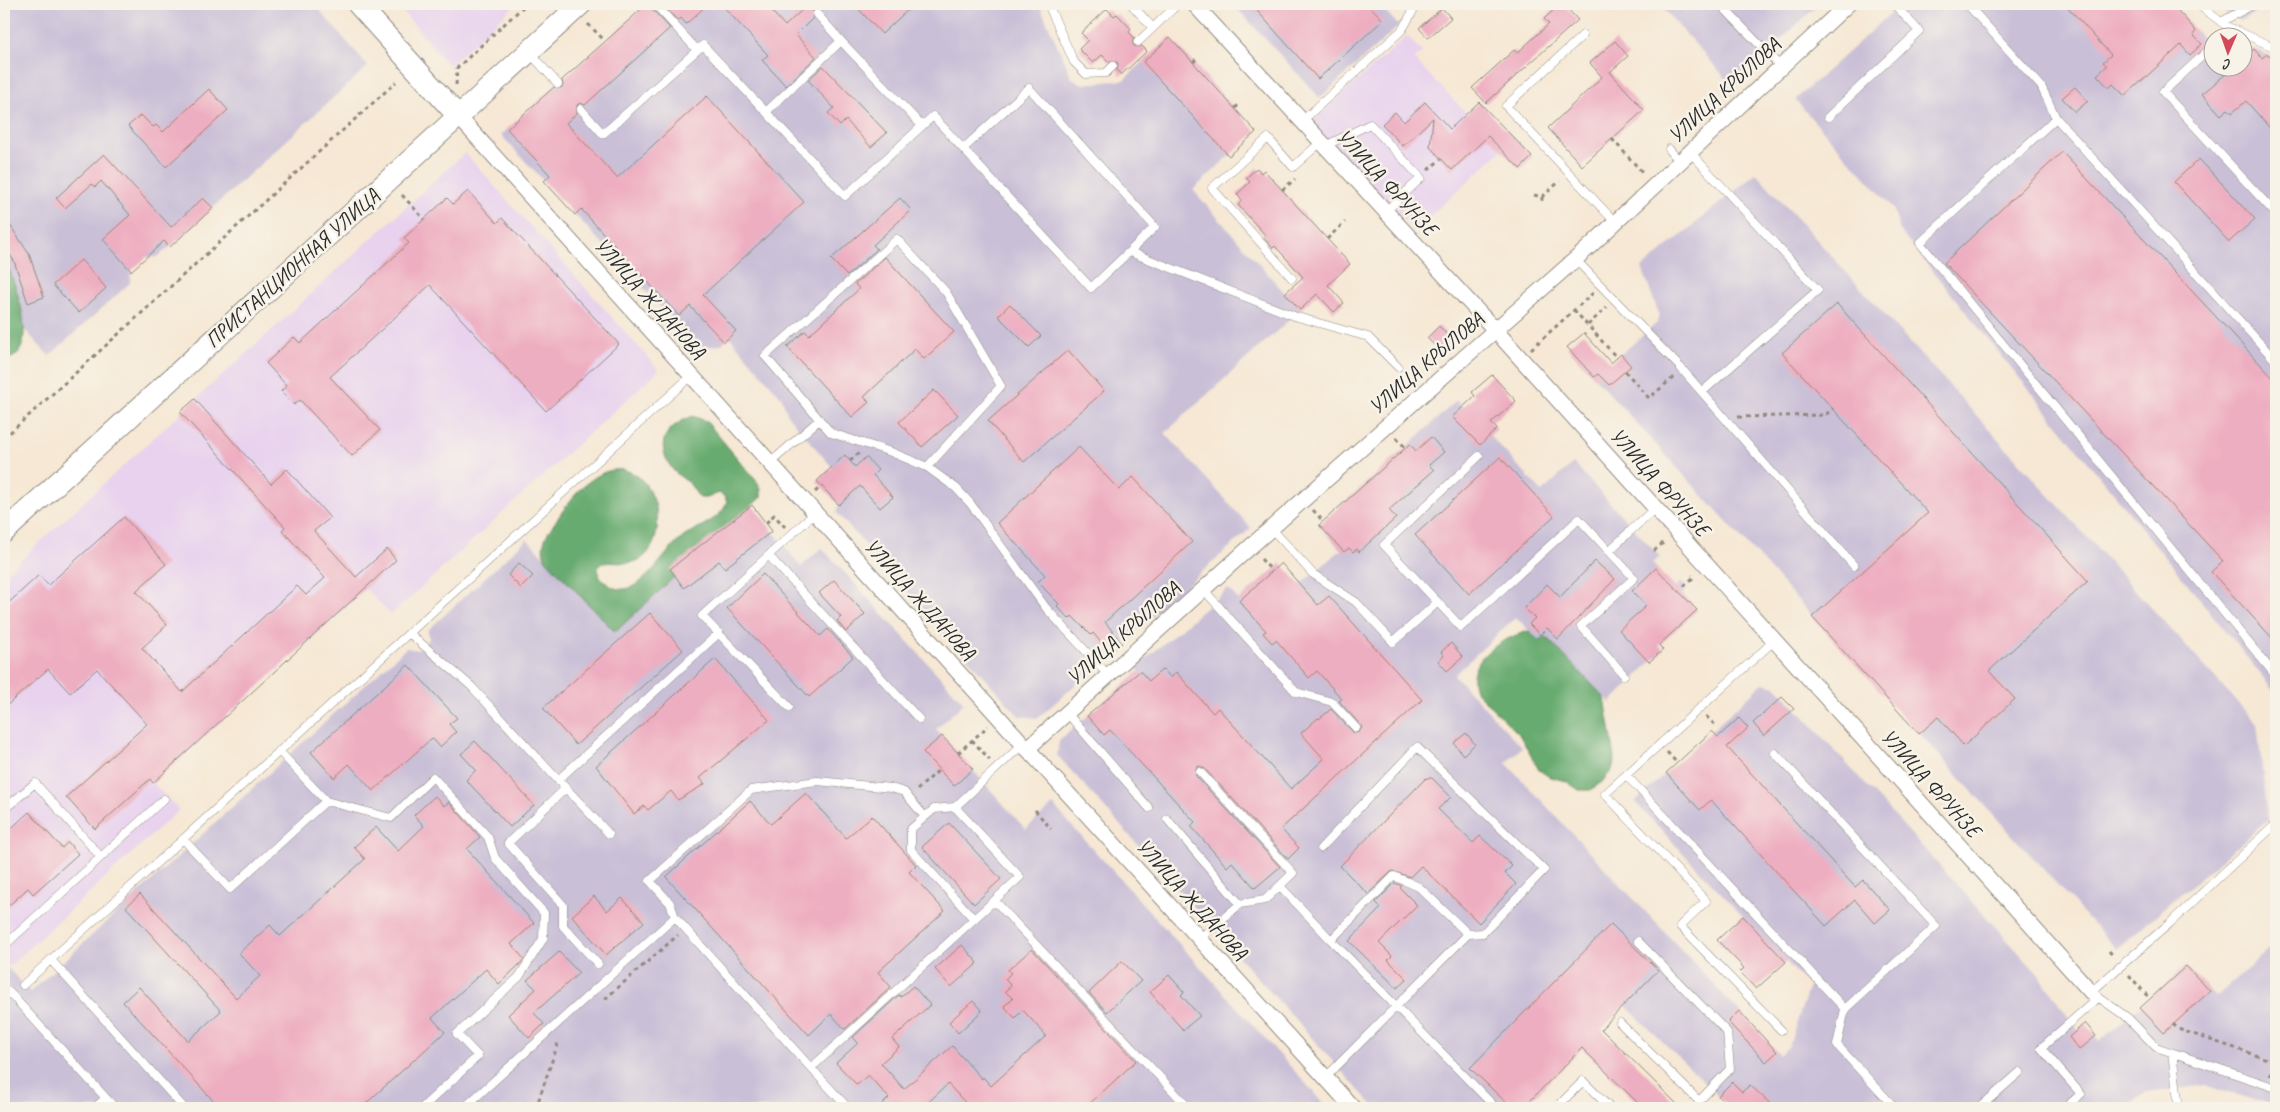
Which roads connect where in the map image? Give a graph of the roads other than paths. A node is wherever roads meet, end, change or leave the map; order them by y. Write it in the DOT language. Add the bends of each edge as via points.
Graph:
graph roads {
  1 [pos="358,4"];
  2 [pos="581,4"];
  3 [pos="655,4"];
  4 [pos="1048,4"];
  5 [pos="1131,4"];
  6 [pos="1178,4"];
  7 [pos="1194,4"];
  8 [pos="1417,4"];
  9 [pos="1720,4"];
  10 [pos="1848,4"];
  11 [pos="1894,4"];
  12 [pos="1967,4"];
  13 [pos="2197,4"];
  14 [pos="2254,4"];
  15 [pos="817,14"];
  16 [pos="2221,22"];
  17 [pos="1153,28"];
  18 [pos="2231,28"];
  19 [pos="1582,35"];
  20 [pos="2252,37"];
  21 [pos="841,41"];
  22 [pos="1138,42"];
  23 [pos="2276,48"];
  24 [pos="697,50"];
  25 [pos="529,52"];
  26 [pos="2202,57"];
  27 [pos="1113,66"];
  28 [pos="1780,66"];
  29 [pos="558,84"];
  30 [pos="581,109"];
  31 [pos="766,112"];
  32 [pos="458,116"];
  33 [pos="1828,117"];
  34 [pos="2056,118"];
  35 [pos="1302,121"];
  36 [pos="922,126"];
  37 [pos="1323,144"];
  38 [pos="964,148"];
  39 [pos="1669,149"];
  40 [pos="1685,157"];
  41 [pos="1386,212"];
  42 [pos="2276,214"];
  43 [pos="1615,222"];
  44 [pos="1130,252"];
  45 [pos="1575,259"];
  46 [pos="1292,278"];
  47 [pos="1496,331"];
  48 [pos="2276,361"];
  49 [pos="1398,367"];
  50 [pos="691,376"];
  51 [pos="1702,392"];
  52 [pos="819,420"];
  53 [pos="1479,456"];
  54 [pos="770,463"];
  55 [pos="927,467"];
  56 [pos="1655,508"];
  57 [pos="815,513"];
  58 [pos="1271,528"];
  59 [pos="4,532"];
  60 [pos="1609,551"];
  61 [pos="769,556"];
  62 [pos="1854,566"];
  63 [pos="1203,590"];
  64 [pos="1438,602"];
  65 [pos="409,633"];
  66 [pos="718,633"];
  67 [pos="1775,640"];
  68 [pos="1624,674"];
  69 [pos="1108,675"];
  70 [pos="2276,676"];
  71 [pos="789,707"];
  72 [pos="1067,713"];
  73 [pos="919,719"];
  74 [pos="1356,728"];
  75 [pos="1025,747"];
  76 [pos="279,751"];
  77 [pos="1775,753"];
  78 [pos="1200,772"];
  79 [pos="1626,775"];
  80 [pos="558,780"];
  81 [pos="566,788"];
  82 [pos="164,799"];
  83 [pos="326,801"];
  84 [pos="4,803"];
  85 [pos="955,807"];
  86 [pos="1149,808"];
  87 [pos="925,817"];
  88 [pos="1167,819"];
  89 [pos="2276,824"];
  90 [pos="609,834"];
  91 [pos="183,839"];
  92 [pos="1321,848"];
  93 [pos="102,857"];
  94 [pos="1280,886"];
  95 [pos="994,900"];
  96 [pos="1240,904"];
  97 [pos="675,917"];
  98 [pos="974,919"];
  99 [pos="1468,934"];
  100 [pos="1199,939"];
  101 [pos="1331,940"];
  102 [pos="1638,941"];
  103 [pos="4,946"];
  104 [pos="51,960"];
  105 [pos="598,964"];
  106 [pos="23,985"];
  107 [pos="2095,995"];
  108 [pos="4,996"];
  109 [pos="1396,1008"];
  110 [pos="1845,1009"];
  111 [pos="1620,1023"];
  112 [pos="1781,1030"];
  113 [pos="2172,1053"];
  114 [pos="811,1068"];
  115 [pos="2020,1072"];
  116 [pos="1325,1078"];
  117 [pos="2276,1088"];
  118 [pos="106,1098"];
  119 [pos="1699,1105"];
  120 [pos="94,1108"];
  121 [pos="115,1108"];
  122 [pos="184,1108"];
  123 [pos="422,1108"];
  124 [pos="464,1108"];
  125 [pos="848,1108"];
  126 [pos="1185,1108"];
  127 [pos="1353,1108"];
  128 [pos="1496,1108"];
  129 [pos="1556,1108"];
  130 [pos="1610,1108"];
  131 [pos="1894,1108"];
  132 [pos="1979,1108"];
  133 [pos="2066,1108"];
  134 [pos="2179,1108"];
  1 -- 32 [label="main road"];
  2 -- 25 [label="main road, ПРИСТАНЦИОННАЯ УЛИЦА"];
  3 -- 24 [label="lane"];
  4 -- 27 [label="lane" via="1074,62 1086,74 1106,73"];
  5 -- 17 [label="lane"];
  6 -- 17 [label="lane"];
  7 -- 35 [label="street, УЛИЦА ФРУНЗЕ"];
  8 -- 35 [label="lane" via="1402,30"];
  9 -- 28 [label="lane"];
  10 -- 28 [label="street, УЛИЦА КРЫЛОВА"];
  11 -- 33 [label="lane" via="1920,31"];
  12 -- 34 [label="lane" via="2041,86"];
  13 -- 16 [label="lane"];
  14 -- 16 [label="lane"];
  15 -- 21 [label="lane"];
  16 -- 18 [label="lane"];
  17 -- 22 [label="lane"];
  19 -- 43 [label="lane" via="1506,106"];
  20 -- 23 [label="lane"];
  21 -- 31 [label="lane"];
  21 -- 36 [label="lane"];
  24 -- 30 [label="lane" via="603,134"];
  24 -- 31 [label="lane" via="703,45"];
  25 -- 29 [label="lane"];
  25 -- 32 [label="main road, ПРИСТАНЦИОННАЯ УЛИЦА"];
  26 -- 42 [label="lane" via="2163,92"];
  28 -- 40 [label="street, УЛИЦА КРЫЛОВА"];
  31 -- 36 [label="lane" via="845,196"];
  32 -- 50 [label="street, УЛИЦА ЖДАНОВА"];
  32 -- 59 [label="main road, ПРИСТАНЦИОННАЯ УЛИЦА"];
  34 -- 48 [label="lane"];
  34 -- 70 [label="lane" via="1920,243"];
  35 -- 37 [label="street, УЛИЦА ФРУНЗЕ"];
  36 -- 38 [label="lane" via="933,116"];
  37 -- 41 [label="street, УЛИЦА ФРУНЗЕ"];
  37 -- 41 [label="lane" via="1370,124 1420,178"];
  37 -- 46 [label="lane" via="1294,166 1268,138 1212,188"];
  38 -- 44 [label="lane" via="1091,288"];
  38 -- 44 [label="lane" via="1029,88 1155,227"];
  39 -- 40 [label="lane"];
  40 -- 43 [label="street, УЛИЦА КРЫЛОВА"];
  40 -- 51 [label="lane" via="1818,290"];
  41 -- 47 [label="street, УЛИЦА ФРУНЗЕ"];
  43 -- 45 [label="street, УЛИЦА КРЫЛОВА"];
  44 -- 49 [label="lane" via="1294,316 1368,338"];
  45 -- 47 [label="street, УЛИЦА КРЫЛОВА"];
  45 -- 51 [label="lane"];
  47 -- 56 [label="street, УЛИЦА ФРУНЗЕ"];
  47 -- 58 [label="street, УЛИЦА КРЫЛОВА"];
  50 -- 54 [label="street, УЛИЦА ЖДАНОВА"];
  50 -- 65 [label="lane"];
  51 -- 62 [label="lane"];
  52 -- 54 [label="lane"];
  52 -- 55 [label="lane" via="830,433"];
  52 -- 55 [label="lane" via="765,356 898,239 946,292 1001,386"];
  53 -- 64 [label="lane" via="1384,544"];
  54 -- 57 [label="street, УЛИЦА ЖДАНОВА"];
  55 -- 69 [label="lane" via="956,488 970,503 1046,608"];
  56 -- 60 [label="lane"];
  56 -- 67 [label="street, УЛИЦА ФРУНЗЕ"];
  57 -- 61 [label="lane"];
  57 -- 75 [label="street, УЛИЦА ЖДАНОВА"];
  58 -- 63 [label="street, УЛИЦА КРЫЛОВА"];
  58 -- 64 [label="lane" via="1313,574 1356,602 1393,642"];
  60 -- 64 [label="lane" via="1579,519 1461,627"];
  60 -- 68 [label="lane" via="1634,578 1581,626"];
  61 -- 66 [label="lane" via="702,616"];
  61 -- 73 [label="lane"];
  63 -- 69 [label="street, УЛИЦА КРЫЛОВА"];
  63 -- 74 [label="lane" via="1296,692 1332,702"];
  65 -- 76 [label="lane"];
  65 -- 80 [label="lane" via="471,686"];
  66 -- 71 [label="lane"];
  66 -- 80 [label="lane"];
  67 -- 79 [label="lane"];
  67 -- 107 [label="street, УЛИЦА ФРУНЗЕ"];
  69 -- 72 [label="street, УЛИЦА КРЫЛОВА"];
  72 -- 75 [label="street, УЛИЦА КРЫЛОВА"];
  72 -- 86 [label="lane"];
  75 -- 85 [label="lane"];
  75 -- 100 [label="street, УЛИЦА ЖДАНОВА"];
  76 -- 83 [label="lane"];
  76 -- 91 [label="lane"];
  77 -- 110 [label="lane" via="1936,926"];
  78 -- 94 [label="lane" via="1293,874"];
  79 -- 110 [label="lane"];
  79 -- 112 [label="lane" via="1605,794 1706,901 1680,926"];
  80 -- 81 [label="lane"];
  81 -- 90 [label="lane"];
  81 -- 105 [label="lane" via="508,843 563,904 564,926"];
  82 -- 93 [label="lane"];
  83 -- 91 [label="lane" via="230,889"];
  83 -- 123 [label="lane" via="391,818 433,777 488,837 494,858 544,913 543,939 519,977 457,1034 478,1056"];
  84 -- 93 [label="lane" via="8,807 35,782"];
  85 -- 87 [label="lane" via="934,809"];
  85 -- 95 [label="lane" via="1020,878"];
  87 -- 97 [label="lane" via="904,792 891,788 817,781 751,790 650,881 670,903"];
  87 -- 98 [label="lane" via="911,829 911,850"];
  88 -- 96 [label="lane"];
  89 -- 107 [label="lane"];
  91 -- 104 [label="lane"];
  92 -- 99 [label="lane" via="1417,748 1544,870 1483,933"];
  93 -- 103 [label="lane"];
  94 -- 96 [label="lane" via="1265,900"];
  94 -- 101 [label="lane"];
  95 -- 98 [label="lane"];
  95 -- 126 [label="lane" via="1187,1106"];
  96 -- 100 [label="lane"];
  97 -- 114 [label="lane"];
  97 -- 124 [label="lane"];
  98 -- 114 [label="lane"];
  99 -- 101 [label="lane" via="1419,886 1394,876"];
  99 -- 109 [label="lane"];
  100 -- 116 [label="street, УЛИЦА ЖДАНОВА"];
  101 -- 109 [label="lane"];
  102 -- 119 [label="lane" via="1728,1032 1730,1069"];
  104 -- 106 [label="lane"];
  104 -- 122 [label="lane"];
  107 -- 113 [label="lane" via="2128,1018 2156,1047"];
  107 -- 133 [label="lane" via="2041,1048 2081,1094"];
  108 -- 118 [label="lane" via="9,992"];
  109 -- 116 [label="lane"];
  109 -- 128 [label="lane"];
  110 -- 131 [label="lane" via="1836,1045"];
  111 -- 119 [label="lane"];
  113 -- 117 [label="lane"];
  113 -- 134 [label="lane"];
  114 -- 125 [label="lane"];
  115 -- 132 [label="lane"];
  116 -- 127 [label="street, УЛИЦА ЖДАНОВА"];
  118 -- 120 [label="lane"];
  118 -- 121 [label="lane"];
  129 -- 130 [label="lane" via="1583,1081"];
}
